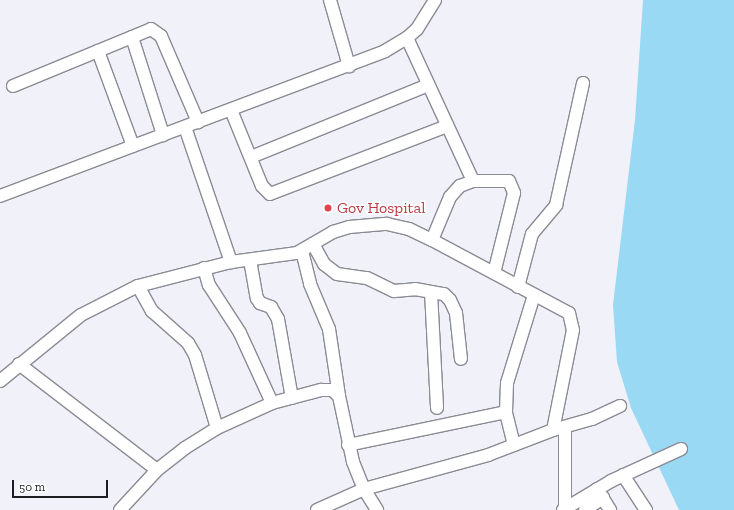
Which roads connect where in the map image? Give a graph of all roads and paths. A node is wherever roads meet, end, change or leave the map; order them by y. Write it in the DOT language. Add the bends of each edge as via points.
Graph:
graph roads {
  1 [pos="330,0"];
  2 [pos="435,0"];
  3 [pos="132,37"];
  4 [pos="407,38"];
  5 [pos="98,51"];
  6 [pos="349,66"];
  7 [pos="583,82"];
  8 [pos="428,84"];
  9 [pos="13,86"];
  10 [pos="231,110"];
  11 [pos="198,122"];
  12 [pos="447,126"];
  13 [pos="185,127"];
  14 [pos="163,135"];
  15 [pos="133,146"];
  16 [pos="251,157"];
  17 [pos="473,181"];
  18 [pos="0,196"];
  19 [pos="432,240"];
  20 [pos="313,244"];
  21 [pos="302,251"];
  22 [pos="250,260"];
  23 [pos="231,262"];
  24 [pos="204,268"];
  25 [pos="494,273"];
  26 [pos="138,286"];
  27 [pos="518,287"];
  28 [pos="431,292"];
  29 [pos="534,295"];
  30 [pos="462,359"];
  31 [pos="19,364"];
  32 [pos="0,381"];
  33 [pos="338,396"];
  34 [pos="292,398"];
  35 [pos="272,403"];
  36 [pos="620,406"];
  37 [pos="437,408"];
  38 [pos="506,412"];
  39 [pos="217,428"];
  40 [pos="559,429"];
  41 [pos="348,445"];
  42 [pos="514,445"];
  43 [pos="681,449"];
  44 [pos="158,470"];
  45 [pos="623,475"];
  46 [pos="364,489"];
  47 [pos="600,494"];
  48 [pos="564,509"];
  49 [pos="120,510"];
  50 [pos="317,510"];
  51 [pos="377,510"];
  52 [pos="585,510"];
  53 [pos="610,510"];
  54 [pos="646,510"];
  1 -- 6 [label="street"];
  2 -- 4 [label="street" via="428,14"];
  3 -- 5 [label="street"];
  3 -- 11 [label="street" via="151,30 161,36"];
  3 -- 14 [label="street"];
  4 -- 6 [label="street" via="385,51"];
  4 -- 8 [label="street"];
  5 -- 9 [label="street"];
  5 -- 15 [label="street"];
  6 -- 10 [label="street"];
  7 -- 27 [label="street" via="556,205 532,234"];
  8 -- 12 [label="street"];
  8 -- 16 [label="street"];
  10 -- 11 [label="street"];
  10 -- 16 [label="street"];
  11 -- 13 [label="street"];
  12 -- 16 [label="street" via="270,194 265,192"];
  12 -- 17 [label="street"];
  13 -- 14 [label="street"];
  13 -- 23 [label="street"];
  14 -- 15 [label="street"];
  15 -- 18 [label="street"];
  17 -- 19 [label="street" via="455,190"];
  17 -- 25 [label="street" via="504,179 512,186 514,193"];
  19 -- 20 [label="street" via="409,229 370,223 333,232"];
  19 -- 25 [label="street"];
  20 -- 21 [label="street"];
  20 -- 28 [label="street" via="324,264 337,274 367,278 394,291 415,289"];
  21 -- 22 [label="street"];
  21 -- 33 [label="street" via="310,284 329,329"];
  22 -- 23 [label="street"];
  22 -- 34 [label="street" via="257,298 260,303 271,307 278,319"];
  23 -- 24 [label="street"];
  24 -- 26 [label="street"];
  24 -- 35 [label="street" via="209,285 240,333"];
  25 -- 27 [label="street"];
  26 -- 31 [label="street" via="81,315"];
  26 -- 39 [label="street" via="152,311 188,343 195,355"];
  27 -- 29 [label="street"];
  28 -- 30 [label="street" via="444,294 453,306"];
  28 -- 37 [label="street"];
  29 -- 38 [label="street" via="510,371"];
  29 -- 40 [label="street" via="569,313 573,321"];
  31 -- 32 [label="street"];
  31 -- 44 [label="street"];
  33 -- 34 [label="street" via="332,390 321,390"];
  33 -- 41 [label="street"];
  34 -- 35 [label="street"];
  35 -- 39 [label="street"];
  36 -- 40 [label="street" via="592,419"];
  38 -- 41 [label="street"];
  38 -- 42 [label="street"];
  39 -- 44 [label="street" via="185,448"];
  40 -- 42 [label="street"];
  40 -- 48 [label="street"];
  41 -- 46 [label="street"];
  42 -- 46 [label="street"];
  43 -- 45 [label="street"];
  44 -- 49 [label="street"];
  45 -- 47 [label="street"];
  45 -- 54 [label="street"];
  46 -- 50 [label="street"];
  46 -- 51 [label="street"];
  47 -- 48 [label="street"];
  47 -- 52 [label="street"];
  47 -- 53 [label="street"];
}
